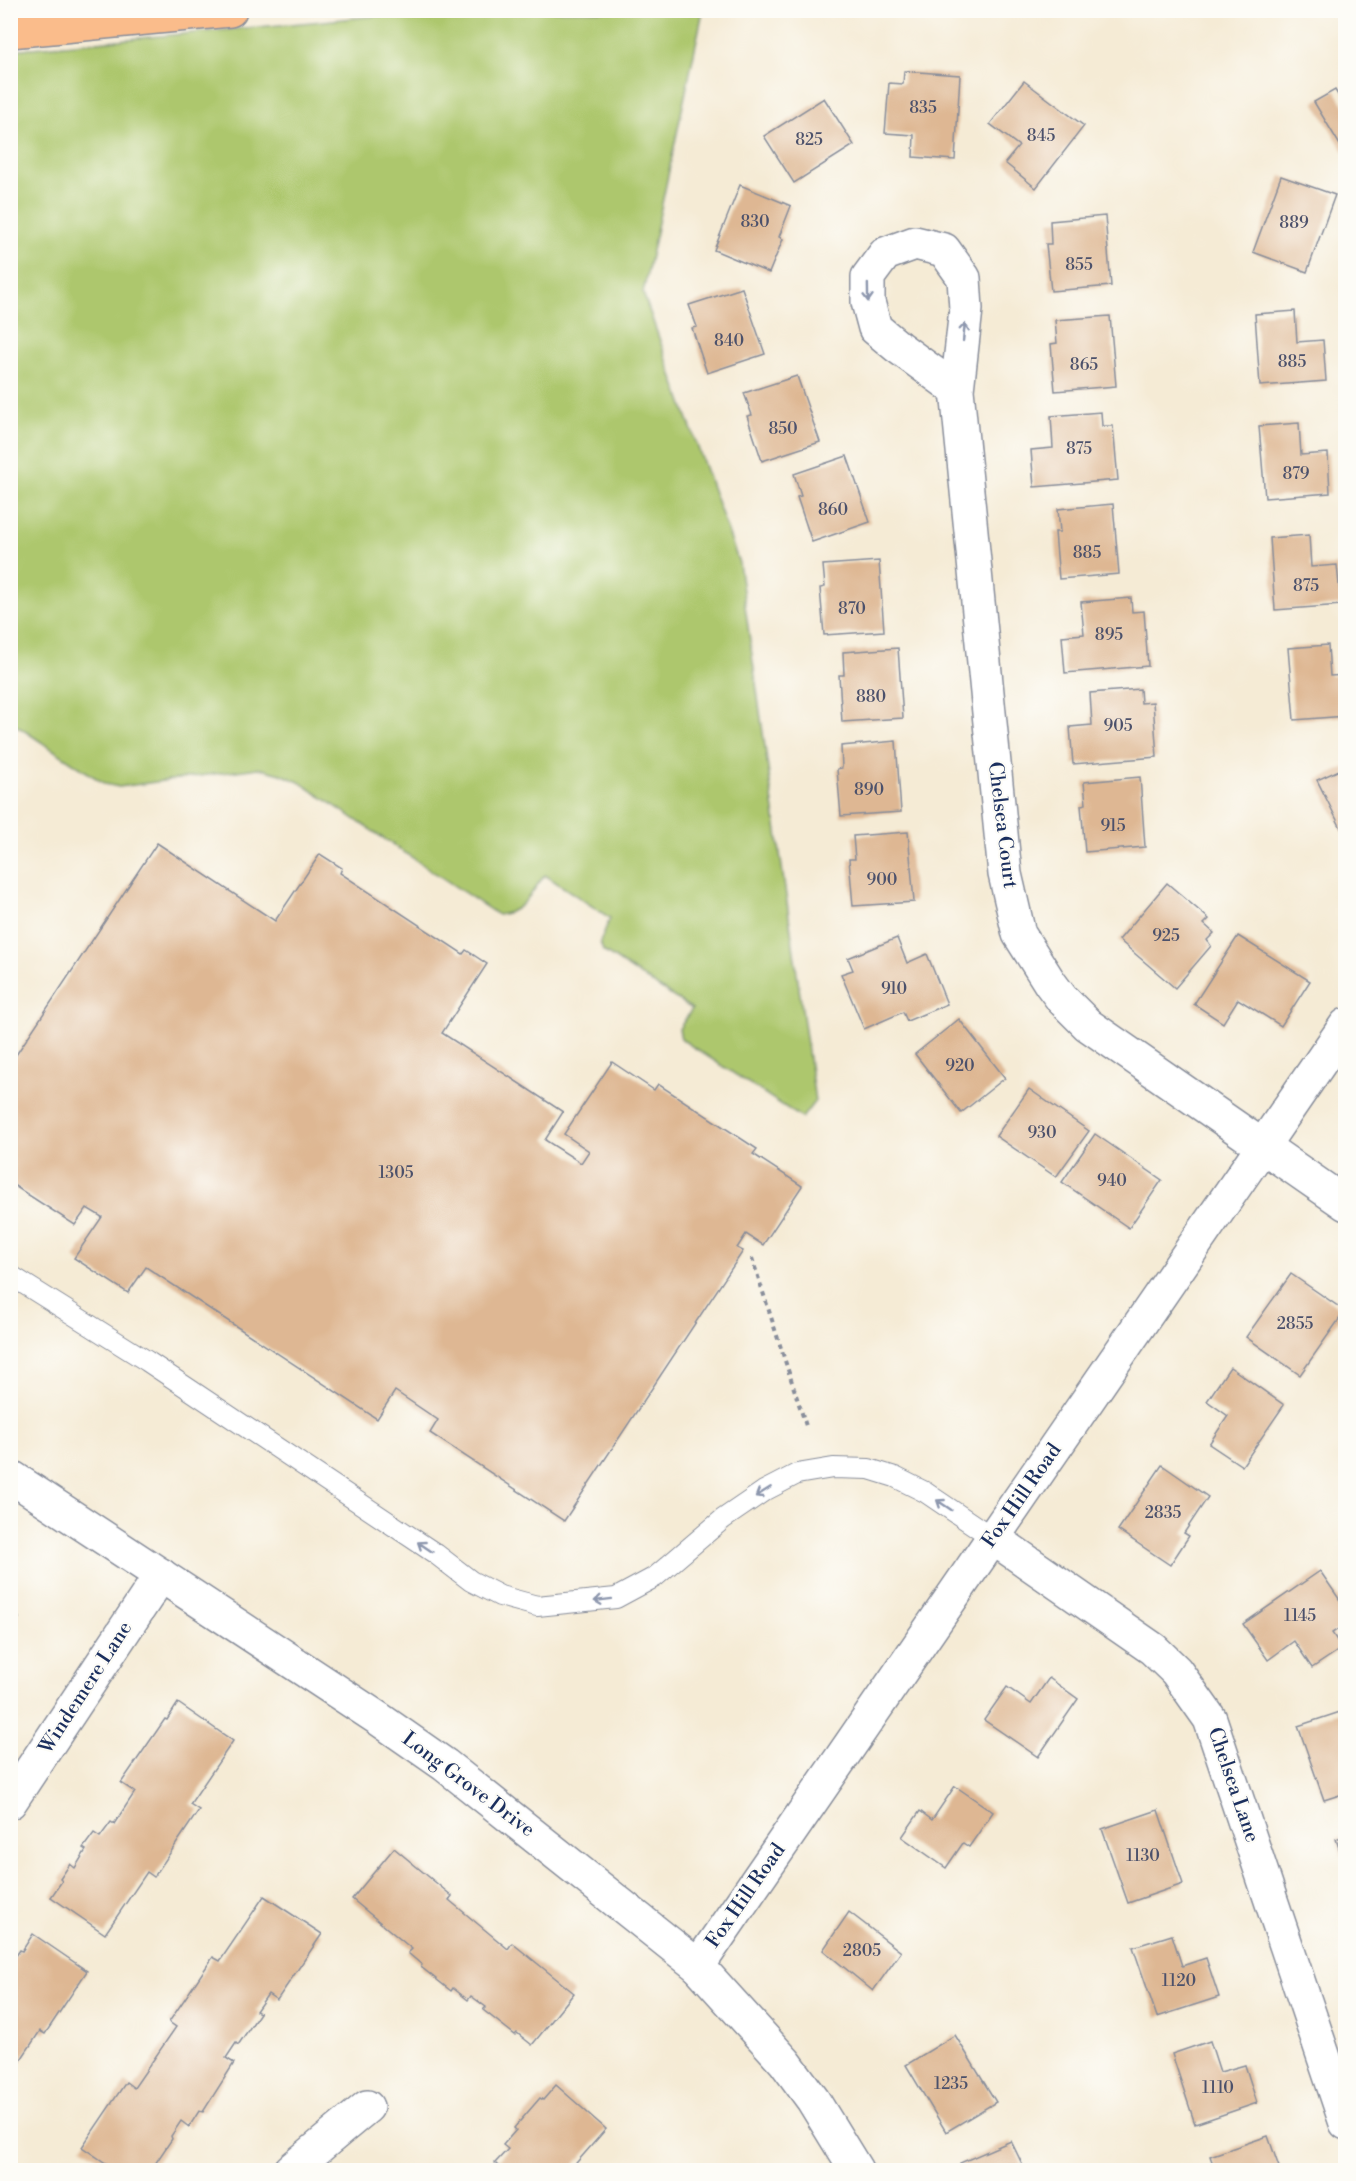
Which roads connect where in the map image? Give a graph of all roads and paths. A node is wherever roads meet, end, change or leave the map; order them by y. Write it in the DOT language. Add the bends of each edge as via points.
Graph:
graph roads {
  1 [pos="230,10"];
  2 [pos="10,31"];
  3 [pos="957,390"];
  4 [pos="1346,1025"];
  5 [pos="1262,1146"];
  6 [pos="1346,1204"];
  7 [pos="752,1258"];
  8 [pos="10,1275"];
  9 [pos="807,1430"];
  10 [pos="10,1476"];
  11 [pos="993,1538"];
  12 [pos="161,1575"];
  13 [pos="10,1802"];
  14 [pos="698,1966"];
  15 [pos="367,2107"];
  16 [pos="1346,2123"];
  17 [pos="291,2170"];
  18 [pos="856,2170"];
  1 -- 2 [label="main road"];
  3 -- 5 [label="street, Chelsea Court" via="1002,849 1019,934 1062,999 1088,1025"];
  4 -- 5 [label="street, Fox Hill Road"];
  5 -- 6 [label="street"];
  5 -- 11 [label="street, Fox Hill Road"];
  7 -- 9 [label="path"];
  11 -- 8 [label="lane, one-way" via="925,1492 895,1477 869,1469 833,1468 797,1474 764,1491 723,1519 656,1577 616,1598 537,1606 500,1596 471,1581 197,1394"];
  10 -- 12 [label="street, Long Grove Drive"];
  11 -- 14 [label="street, Fox Hill Road"];
  11 -- 16 [label="street, Chelsea Lane" via="1152,1650 1176,1671 1210,1719"];
  12 -- 13 [label="street, Windemere Lane"];
  12 -- 14 [label="street, Long Grove Drive" via="445,1766"];
  14 -- 18 [label="street, Long Grove Drive" via="785,2062"];
  15 -- 17 [label="street"];
}
